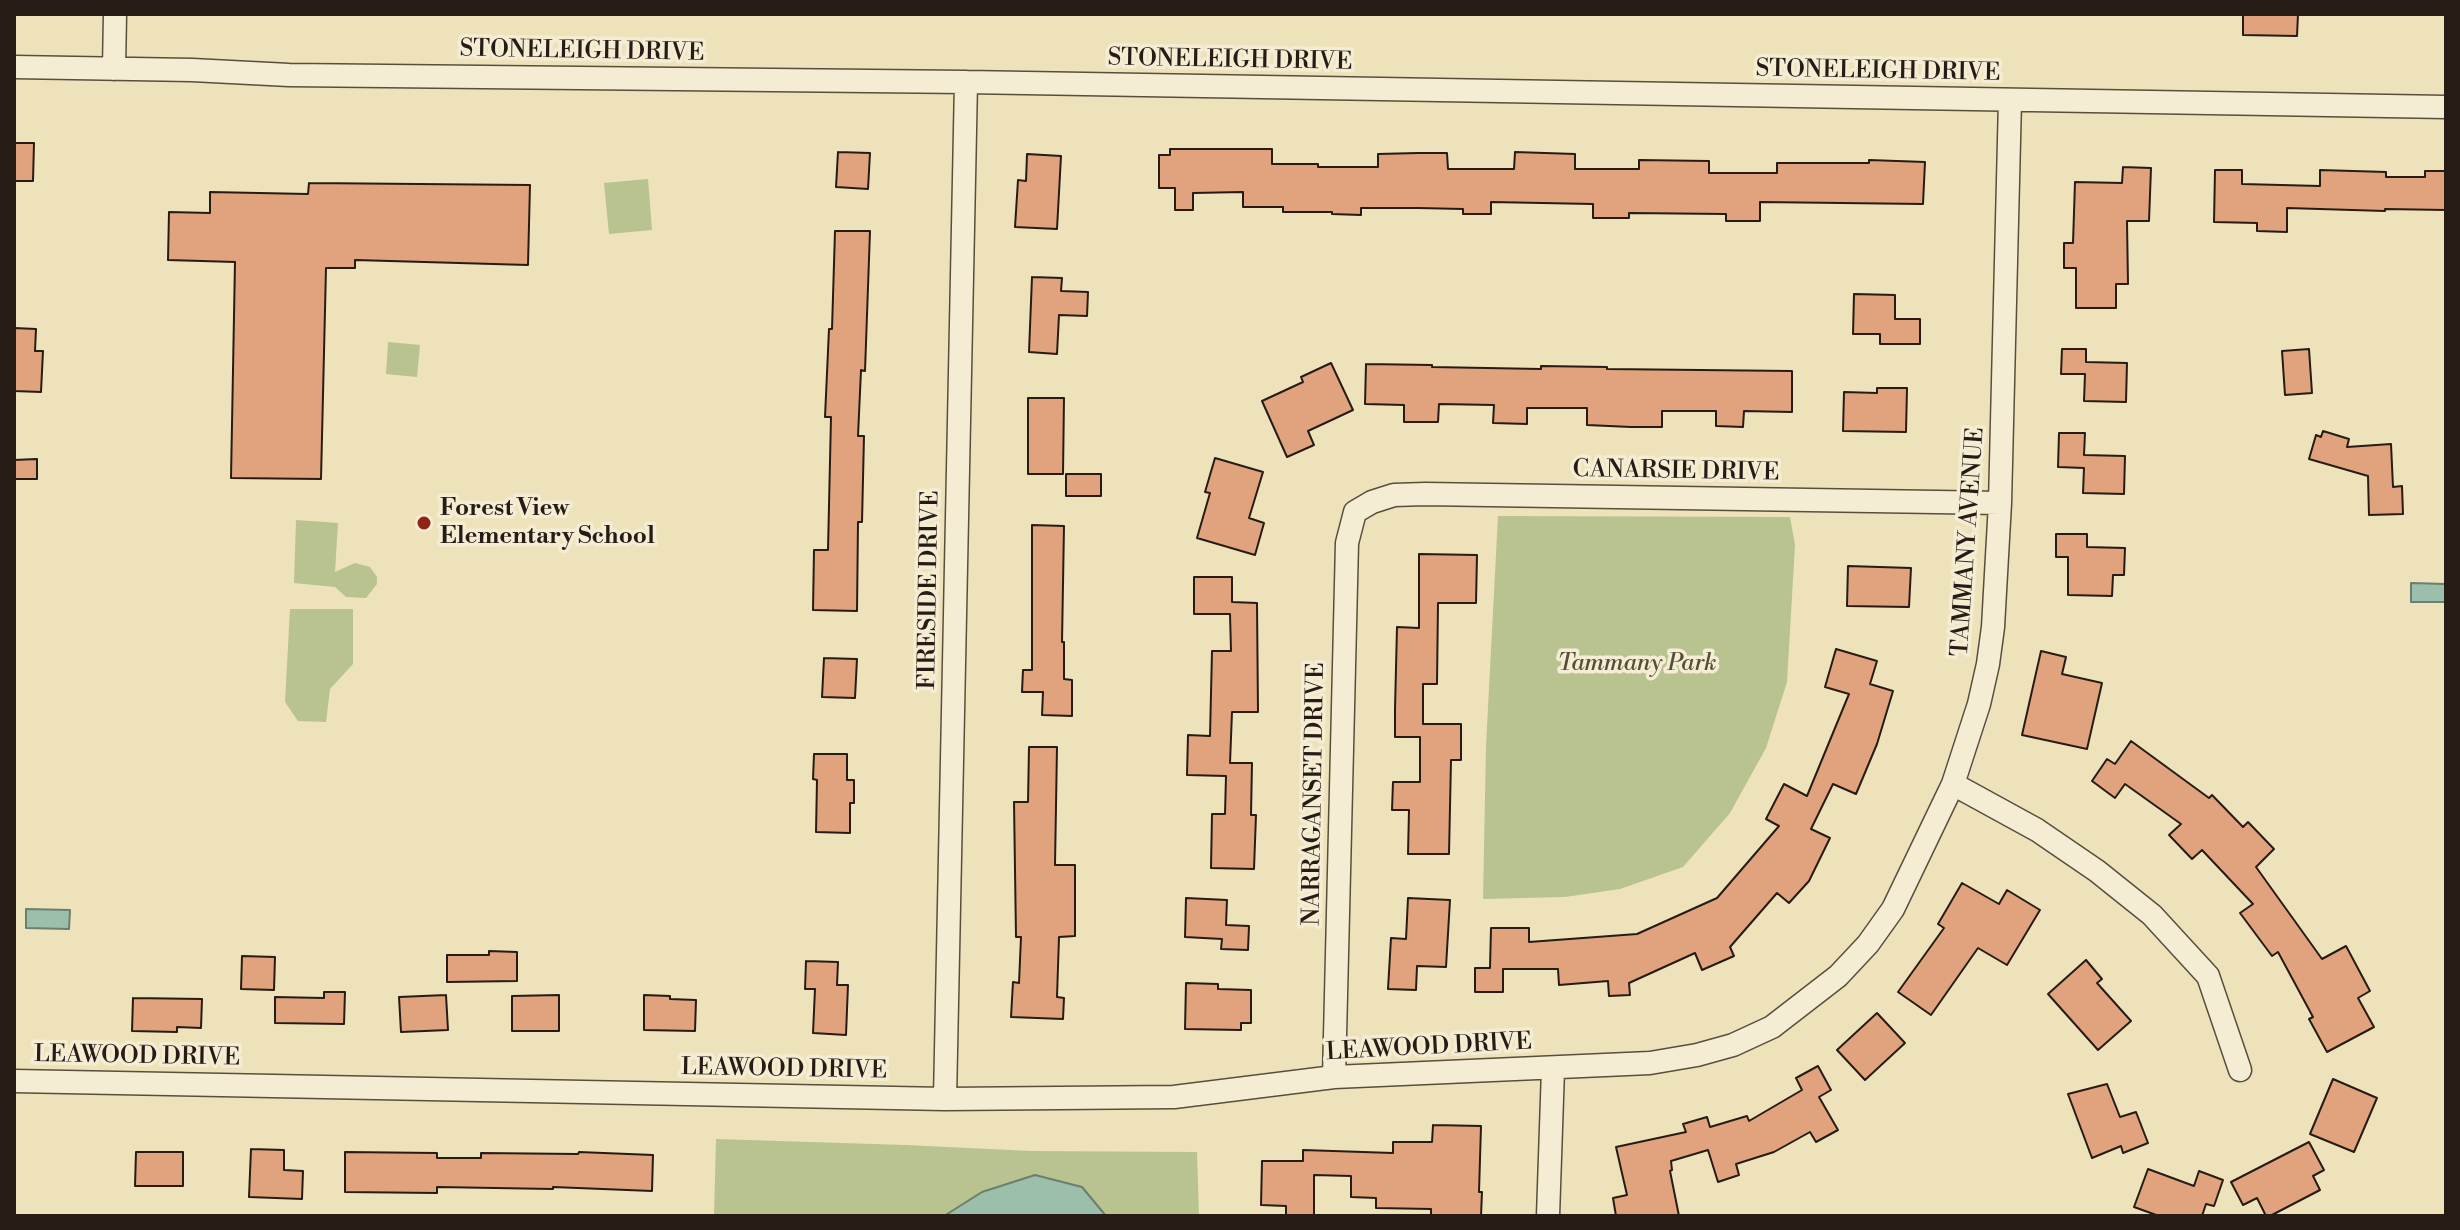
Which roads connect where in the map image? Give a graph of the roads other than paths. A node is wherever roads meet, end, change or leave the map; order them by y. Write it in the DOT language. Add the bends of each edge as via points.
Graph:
graph roads {
  1 [pos="115,14"];
  2 [pos="14,67"];
  3 [pos="114,69"];
  4 [pos="966,82"];
  5 [pos="2010,100"];
  6 [pos="2446,107"];
  7 [pos="2000,503"];
  8 [pos="1355,512"];
  9 [pos="1953,784"];
  10 [pos="1553,1069"];
  11 [pos="2240,1070"];
  12 [pos="1334,1077"];
  13 [pos="14,1081"];
  14 [pos="945,1099"];
  15 [pos="1548,1216"];
  1 -- 3 [label="street"];
  2 -- 3 [label="street, STONELEIGH DRIVE"];
  3 -- 4 [label="street, STONELEIGH DRIVE"];
  4 -- 5 [label="street, STONELEIGH DRIVE"];
  4 -- 14 [label="street, FIRESIDE DRIVE"];
  5 -- 6 [label="street, STONELEIGH DRIVE"];
  5 -- 7 [label="street, TAMMANY AVENUE"];
  7 -- 8 [label="street, CANARSIE DRIVE" via="1425,494 1394,495"];
  7 -- 9 [label="street, TAMMANY AVENUE" via="1988,664"];
  8 -- 12 [label="street, NARRAGANSET DRIVE" via="1347,543"];
  9 -- 10 [label="street, TAMMANY AVENUE" via="1893,909 1868,944 1838,976 1772,1027 1697,1055"];
  9 -- 11 [label="street" via="2037,830 2152,915 2208,976"];
  10 -- 12 [label="street, LEAWOOD DRIVE"];
  10 -- 15 [label="street"];
  12 -- 14 [label="street, LEAWOOD DRIVE" via="1174,1097"];
  13 -- 14 [label="street, LEAWOOD DRIVE"];
}
